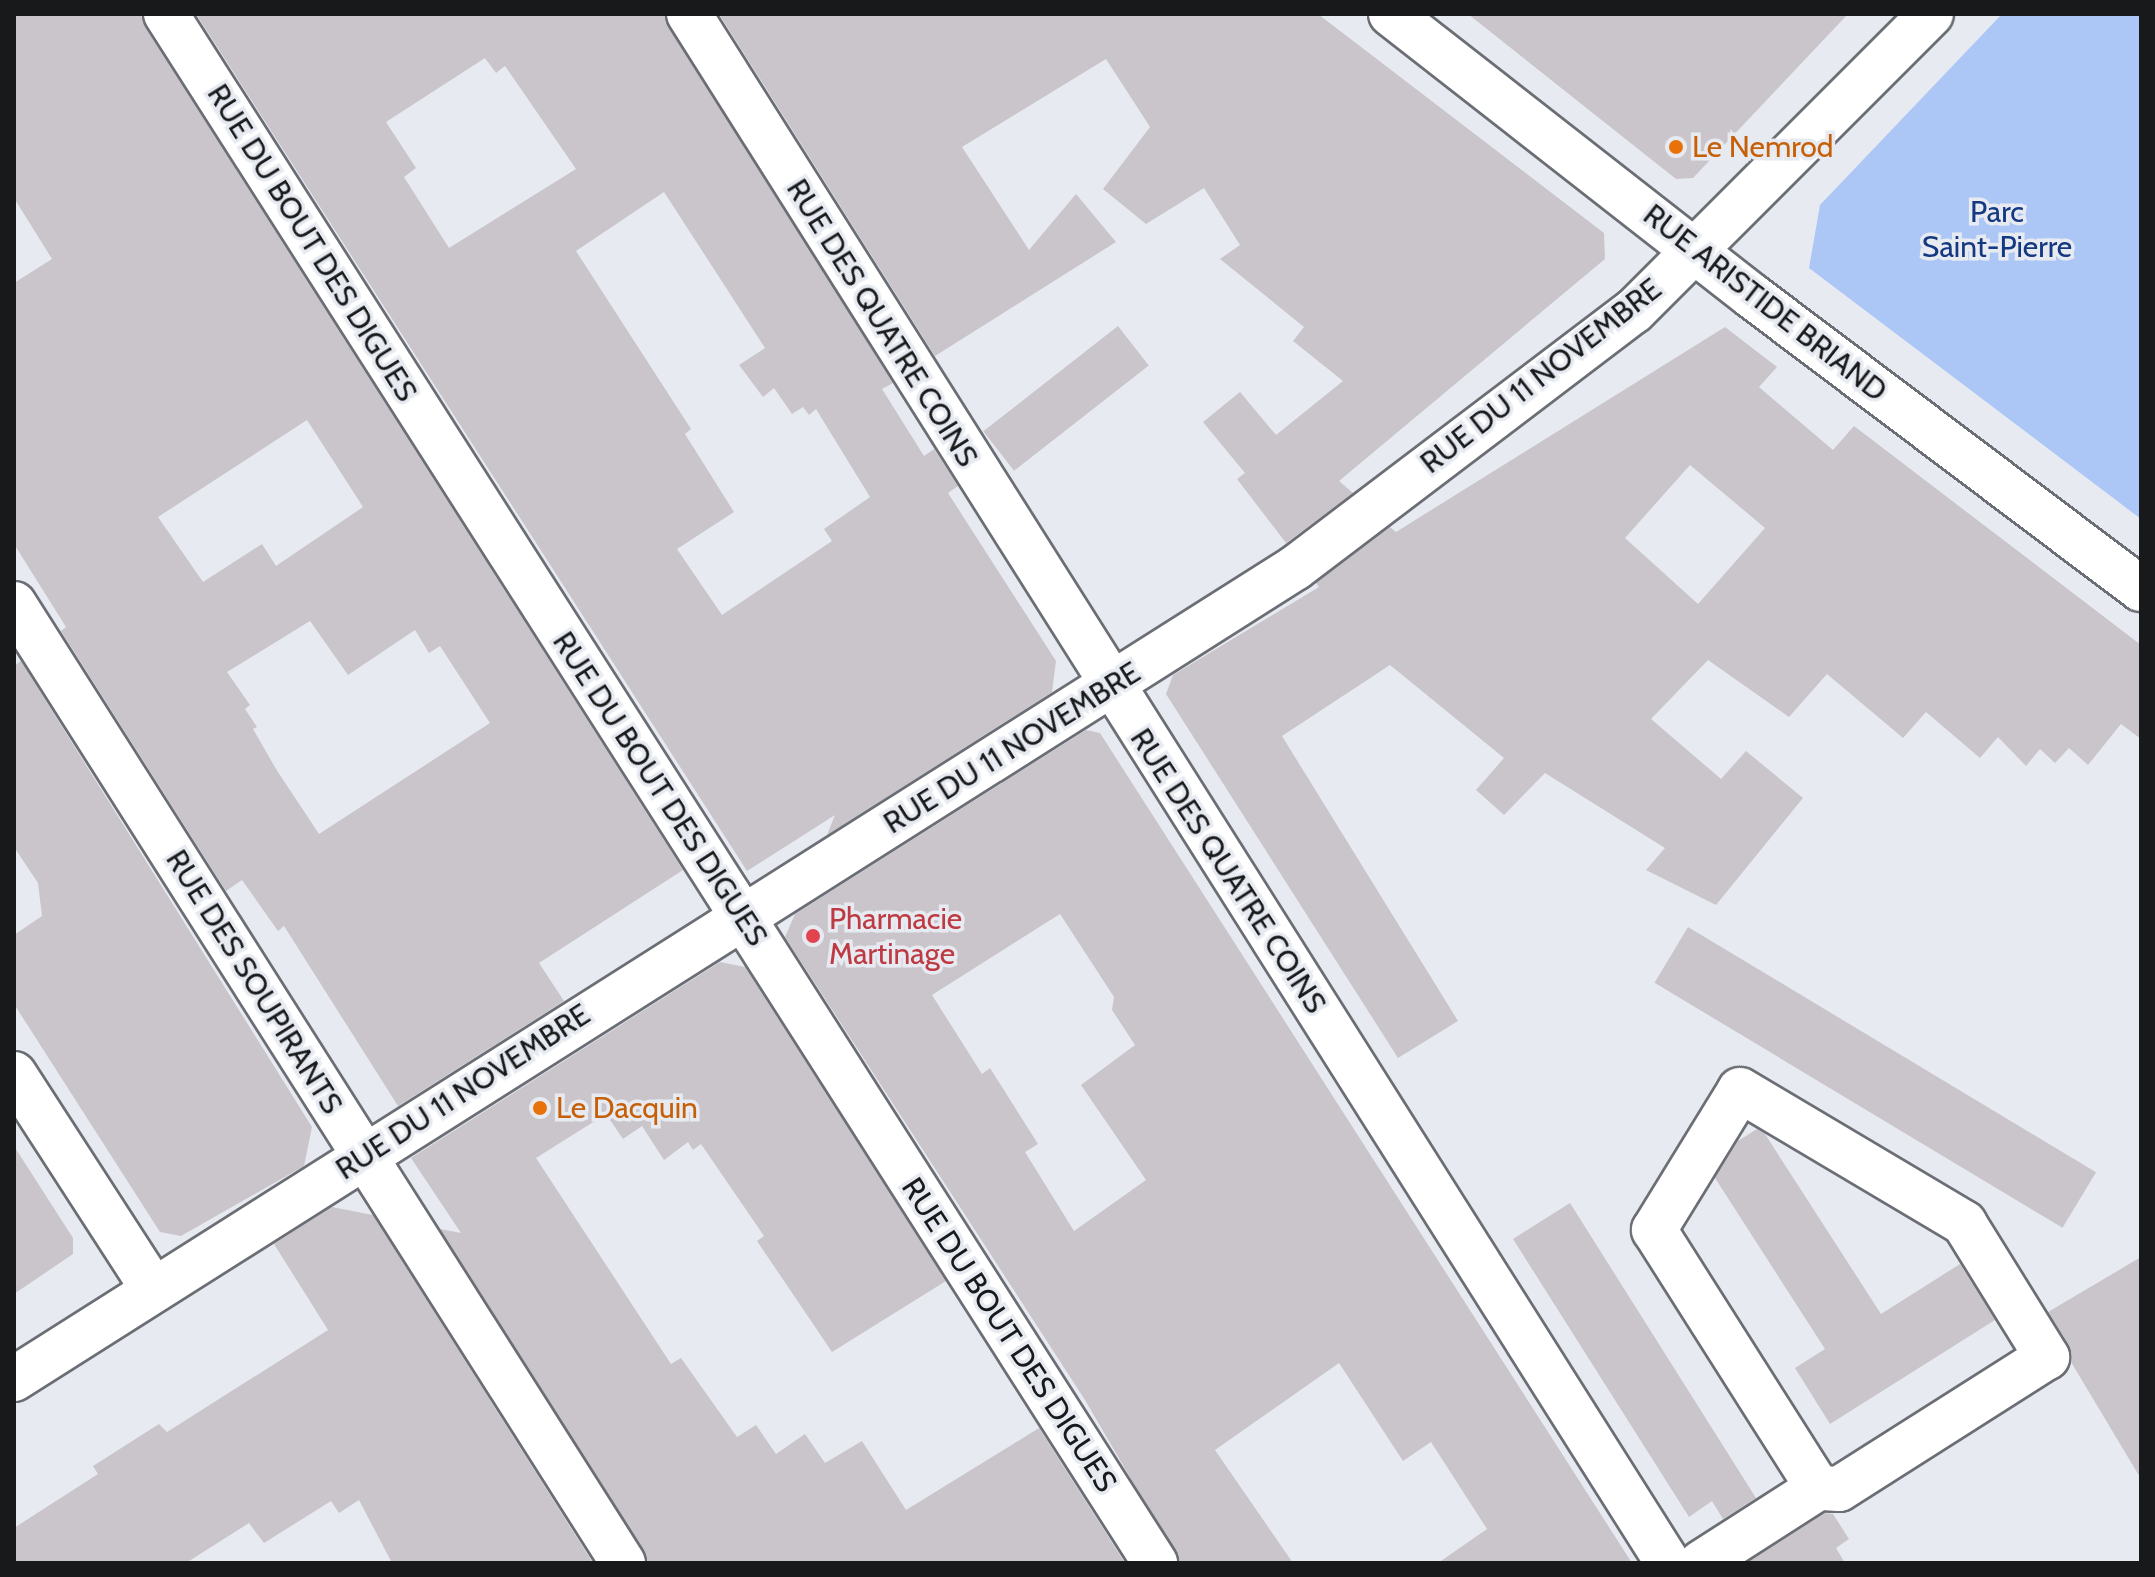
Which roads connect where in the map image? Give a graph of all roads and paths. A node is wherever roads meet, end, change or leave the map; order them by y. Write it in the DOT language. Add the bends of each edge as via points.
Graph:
graph roads {
  1 [pos="166,14"];
  2 [pos="689,14"];
  3 [pos="1391,14"];
  4 [pos="1931,14"];
  5 [pos="1697,251"];
  6 [pos="2141,589"];
  7 [pos="14,604"];
  8 [pos="1111,688"];
  9 [pos="739,915"];
  10 [pos="14,1074"];
  11 [pos="364,1155"];
  12 [pos="153,1289"];
  13 [pos="14,1379"];
  14 [pos="1818,1488"];
  15 [pos="623,1563"];
  16 [pos="1155,1563"];
  17 [pos="1668,1563"];
  18 [pos="1701,1563"];
  1 -- 9 [label="street, RUE DU BOUT DES DIGUES"];
  2 -- 8 [label="street, RUE DES QUATRE COINS"];
  3 -- 5 [label="street, RUE ARISTIDE BRIAND"];
  4 -- 5 [label="street, RUE DU 11 NOVEMBRE"];
  5 -- 6 [label="street, RUE ARISTIDE BRIAND"];
  5 -- 8 [label="street, RUE DU 11 NOVEMBRE" via="1593,344 1432,460 1326,546"];
  7 -- 11 [label="street, RUE DES SOUPIRANTS"];
  8 -- 9 [label="street, RUE DU 11 NOVEMBRE"];
  8 -- 17 [label="street, RUE DES QUATRE COINS"];
  9 -- 11 [label="street, RUE DU 11 NOVEMBRE"];
  9 -- 16 [label="street, RUE DU BOUT DES DIGUES"];
  10 -- 12 [label="street"];
  11 -- 12 [label="street, RUE DU 11 NOVEMBRE"];
  11 -- 15 [label="street, RUE DES SOUPIRANTS"];
  12 -- 13 [label="street, RUE DU 11 NOVEMBRE"];
  14 -- 14 [label="street" via="1839,1489 2047,1357 1964,1223 1740,1090 1654,1230"];
  14 -- 18 [label="street"];
}
